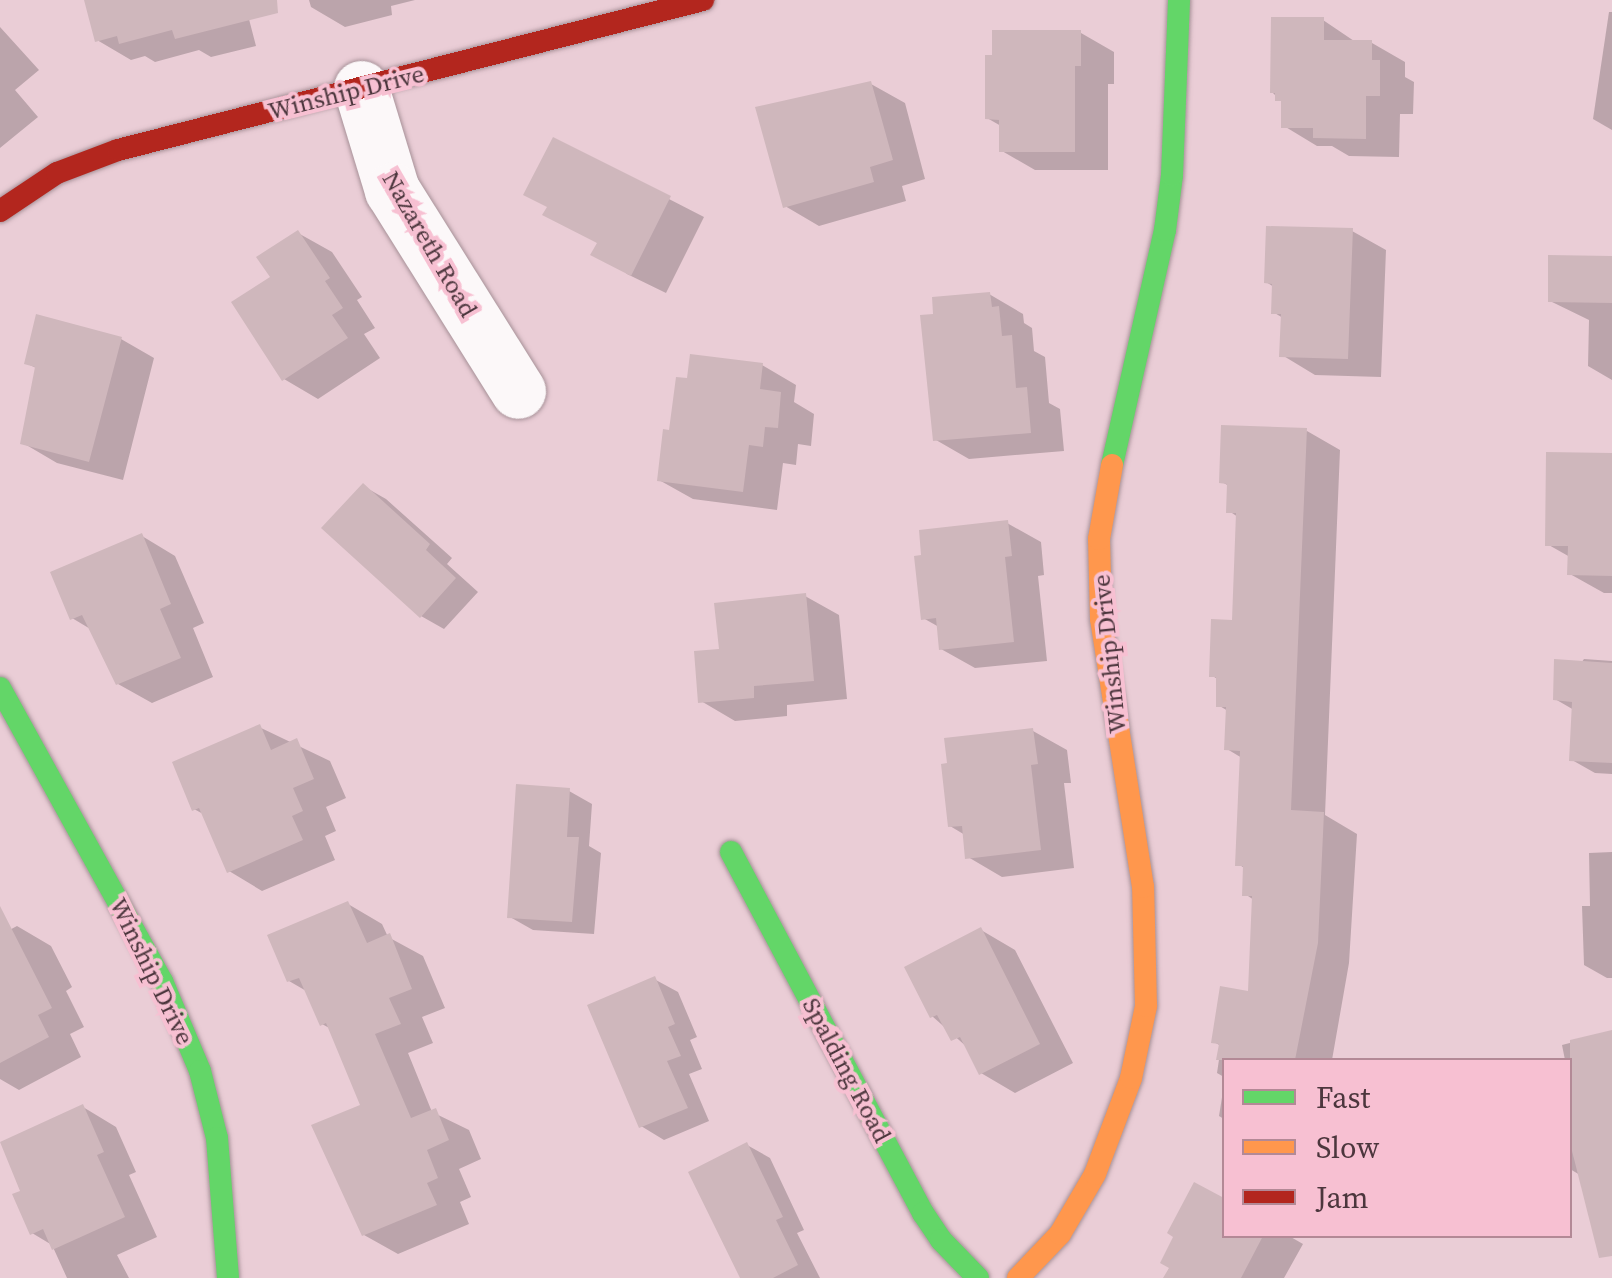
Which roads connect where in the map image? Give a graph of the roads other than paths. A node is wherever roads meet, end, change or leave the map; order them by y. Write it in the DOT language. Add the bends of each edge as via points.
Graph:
graph roads {
  1 [pos="703,0"];
  2 [pos="1179,0"];
  3 [pos="361,88"];
  4 [pos="0,211"];
  5 [pos="518,392"];
  6 [pos="0,688"];
  7 [pos="731,852"];
  8 [pos="228,1278"];
  9 [pos="978,1278"];
  10 [pos="1018,1278"];
  1 -- 3 [label="street, Winship Drive"];
  2 -- 10 [label="street, Winship Drive" via="1165,230 1099,539 1107,672 1143,887 1146,1006 1131,1078 1095,1174 1060,1234"];
  3 -- 4 [label="street, Winship Drive" via="87,160"];
  3 -- 5 [label="street, Nazareth Road" via="392,190"];
  6 -- 8 [label="street, Winship Drive" via="162,981 200,1072 218,1138"];
  7 -- 9 [label="street, Spalding Road" via="923,1213"];
}
